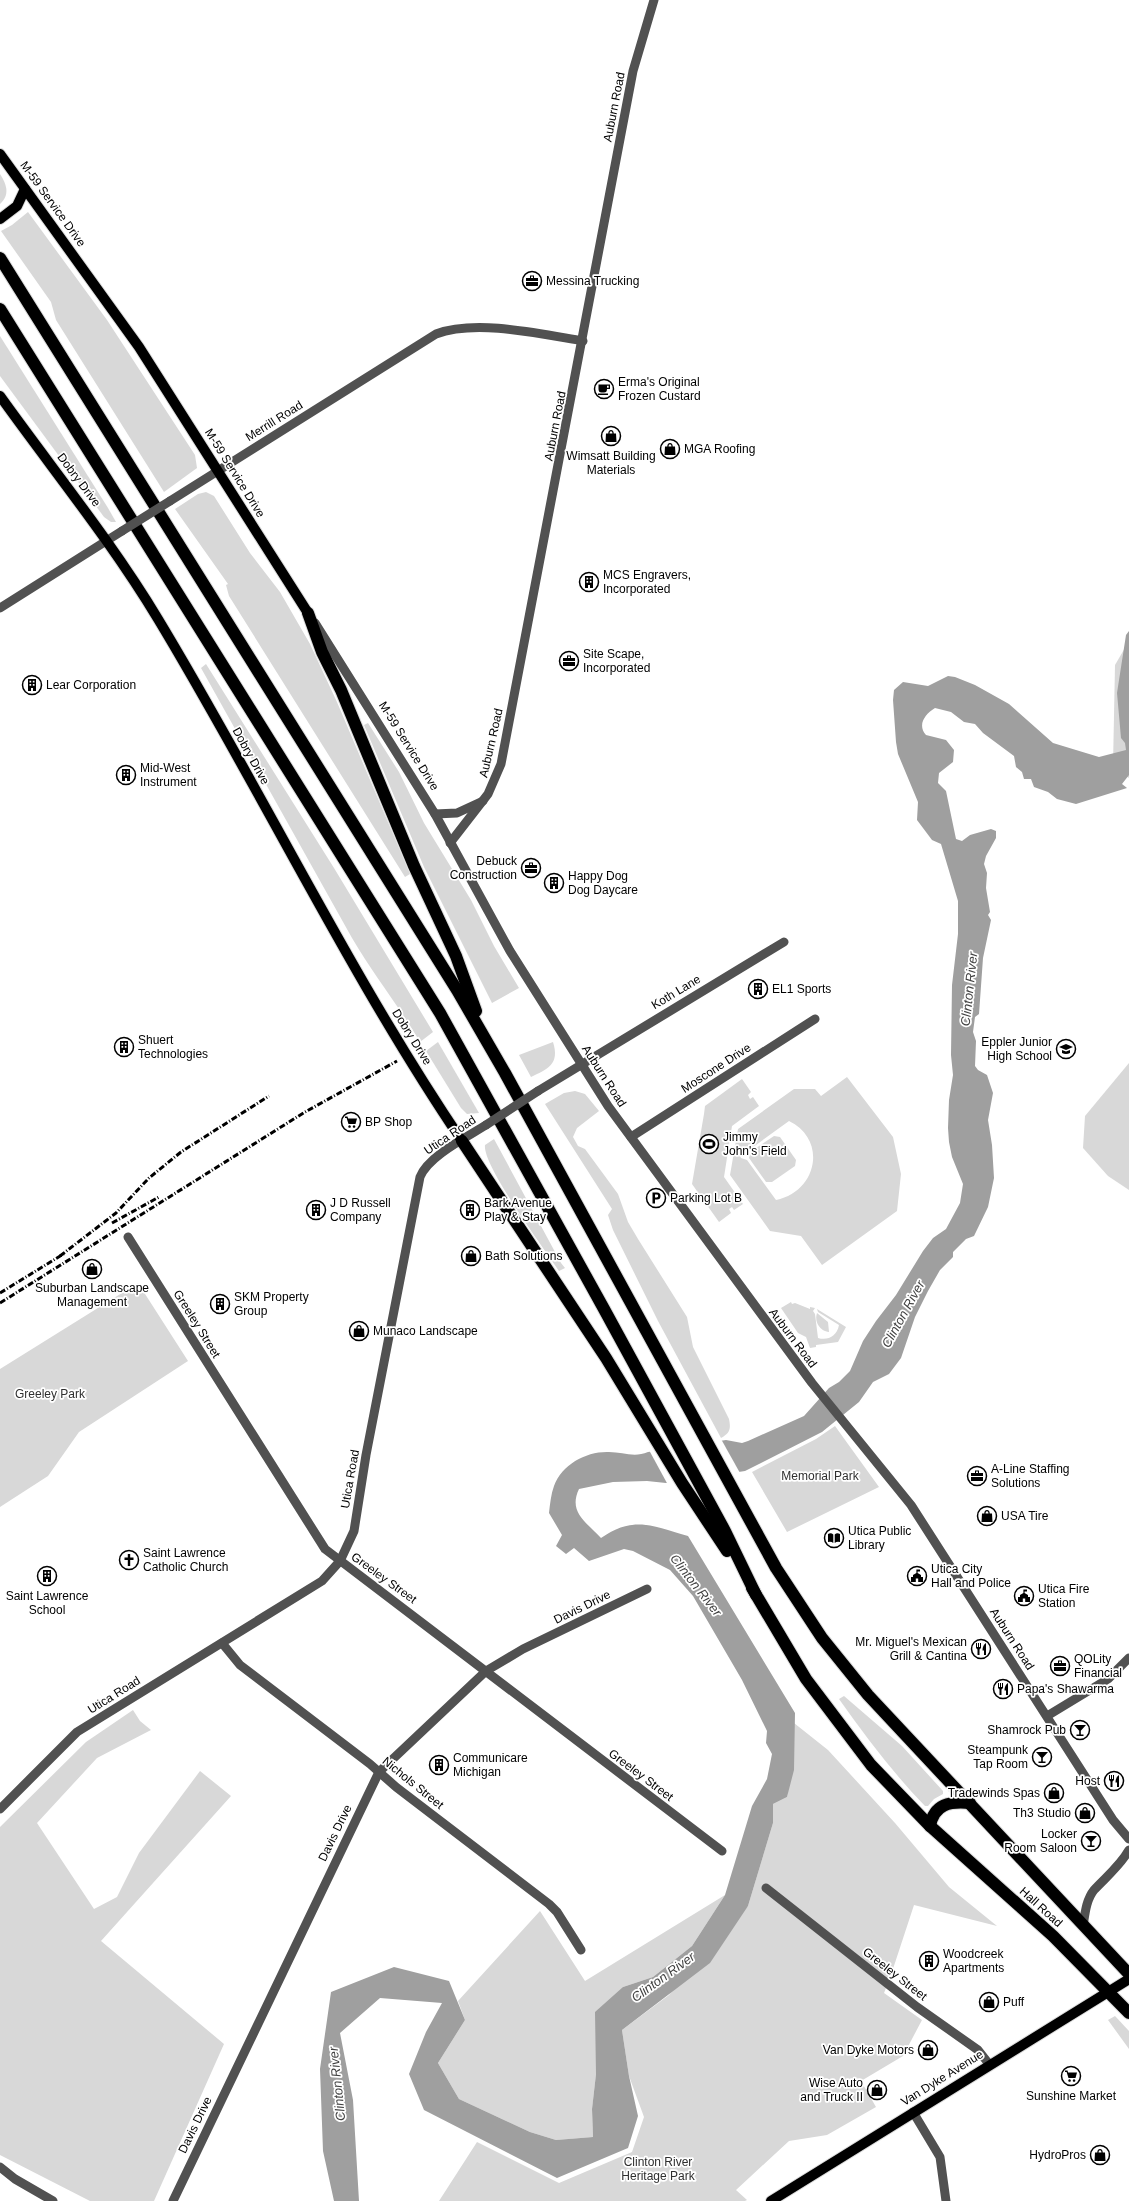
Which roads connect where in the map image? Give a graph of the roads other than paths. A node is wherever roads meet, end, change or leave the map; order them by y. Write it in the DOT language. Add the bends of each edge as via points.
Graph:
graph roads {
  1 [pos="654,0"];
  2 [pos="0,154"];
  3 [pos="25,189"];
  4 [pos="0,219"];
  5 [pos="0,258"];
  6 [pos="0,309"];
  7 [pos="583,341"];
  8 [pos="0,396"];
  9 [pos="219,470"];
  10 [pos="107,541"];
  11 [pos="0,608"];
  12 [pos="308,613"];
  13 [pos="484,801"];
  14 [pos="435,814"];
  15 [pos="450,843"];
  16 [pos="784,942"];
  17 [pos="815,1019"];
  18 [pos="485,1037"];
  19 [pos="582,1065"];
  20 [pos="631,1138"];
  21 [pos="462,1141"];
  22 [pos="128,1237"];
  23 [pos="340,1561"];
  24 [pos="647,1589"];
  25 [pos="756,1594"];
  26 [pos="222,1642"];
  27 [pos="1129,1658"];
  28 [pos="486,1671"];
  29 [pos="1047,1716"];
  30 [pos="379,1772"];
  31 [pos="970,1803"];
  32 [pos="0,1809"];
  33 [pos="930,1826"];
  34 [pos="1129,1839"];
  35 [pos="1129,1850"];
  36 [pos="722,1851"];
  37 [pos="766,1888"];
  38 [pos="1083,1926"];
  39 [pos="581,1950"];
  40 [pos="1129,1974"];
  41 [pos="1129,1979"];
  42 [pos="1109,1991"];
  43 [pos="1129,2013"];
  44 [pos="989,2064"];
  45 [pos="913,2112"];
  46 [pos="0,2167"];
  47 [pos="53,2201"];
  48 [pos="173,2201"];
  49 [pos="771,2201"];
  50 [pos="946,2201"];
  1 -- 7 [label="street, Auburn Road" via="633,71"];
  2 -- 3 [label="main road, M-59 Service Drive"];
  3 -- 4 [label="main road" via="17,206"];
  3 -- 9 [label="main road, M-59 Service Drive" via="115,312"];
  5 -- 18 [label="highway" via="409,910"];
  6 -- 25 [label="highway" via="440,1013 678,1445"];
  7 -- 9 [label="street, Merrill Road" via="490,328 448,329 424,340"];
  7 -- 13 [label="street, Auburn Road" via="505,743 496,779"];
  8 -- 10 [label="main road, Dobry Drive"];
  9 -- 10 [label="street, Merrill Road, bridge"];
  9 -- 12 [label="main road, M-59 Service Drive"];
  10 -- 11 [label="street, Merrill Road"];
  10 -- 21 [label="main road, Dobry Drive" via="169,637 384,1016"];
  12 -- 14 [label="street, M-59 Service Drive"];
  12 -- 18 [label="highway" via="322,652 341,690 414,866 456,956"];
  13 -- 14 [label="street" via="457,813"];
  13 -- 15 [label="street, Auburn Road"];
  14 -- 15 [label="street, Auburn Road"];
  15 -- 19 [label="street, Auburn Road" via="510,951"];
  16 -- 19 [label="street, Koth Lane"];
  17 -- 20 [label="street, Moscone Drive"];
  18 -- 31 [label="highway, Hall Road" via="776,1568 826,1643 885,1715"];
  19 -- 20 [label="street, Auburn Road"];
  19 -- 21 [label="street, Utica Road, bridge"];
  20 -- 29 [label="street, Auburn Road" via="812,1383 896,1484"];
  21 -- 23 [label="street, Utica Road" via="432,1160 422,1170 366,1455 354,1531"];
  21 -- 25 [label="highway" via="606,1358 660,1448"];
  22 -- 23 [label="street, Greeley Street" via="320,1543"];
  23 -- 26 [label="street, Utica Road" via="322,1581"];
  23 -- 28 [label="street, Greeley Street"];
  24 -- 28 [label="street, Davis Drive" via="523,1649"];
  25 -- 33 [label="highway, Hall Road" via="806,1679 836,1721 871,1765"];
  26 -- 30 [label="street, Nichols Street" via="240,1666"];
  26 -- 32 [label="street, Utica Road" via="77,1732"];
  27 -- 29 [label="street" via="1108,1679"];
  28 -- 30 [label="street, Davis Drive"];
  28 -- 36 [label="street, Greeley Street"];
  29 -- 34 [label="street, Auburn Road" via="1113,1820"];
  30 -- 39 [label="street, Nichols Street" via="549,1904"];
  30 -- 48 [label="street, Davis Drive"];
  31 -- 33 [label="highway" via="950,1802 942,1805 932,1815"];
  31 -- 38 [label="highway, Hall Road"];
  33 -- 42 [label="highway, Hall Road" via="1053,1936"];
  35 -- 38 [label="street" via="1125,1859 1092,1894"];
  37 -- 44 [label="street, Greeley Street" via="922,2011 978,2050"];
  38 -- 40 [label="highway, Hall Road"];
  41 -- 42 [label="main road, Van Dyke Avenue"];
  42 -- 43 [label="highway, Hall Road"];
  42 -- 44 [label="main road, Van Dyke Avenue"];
  44 -- 45 [label="main road, Van Dyke Avenue"];
  45 -- 49 [label="main road, Van Dyke Avenue"];
  45 -- 50 [label="street" via="940,2157"];
  46 -- 47 [label="street" via="15,2179"];
}
